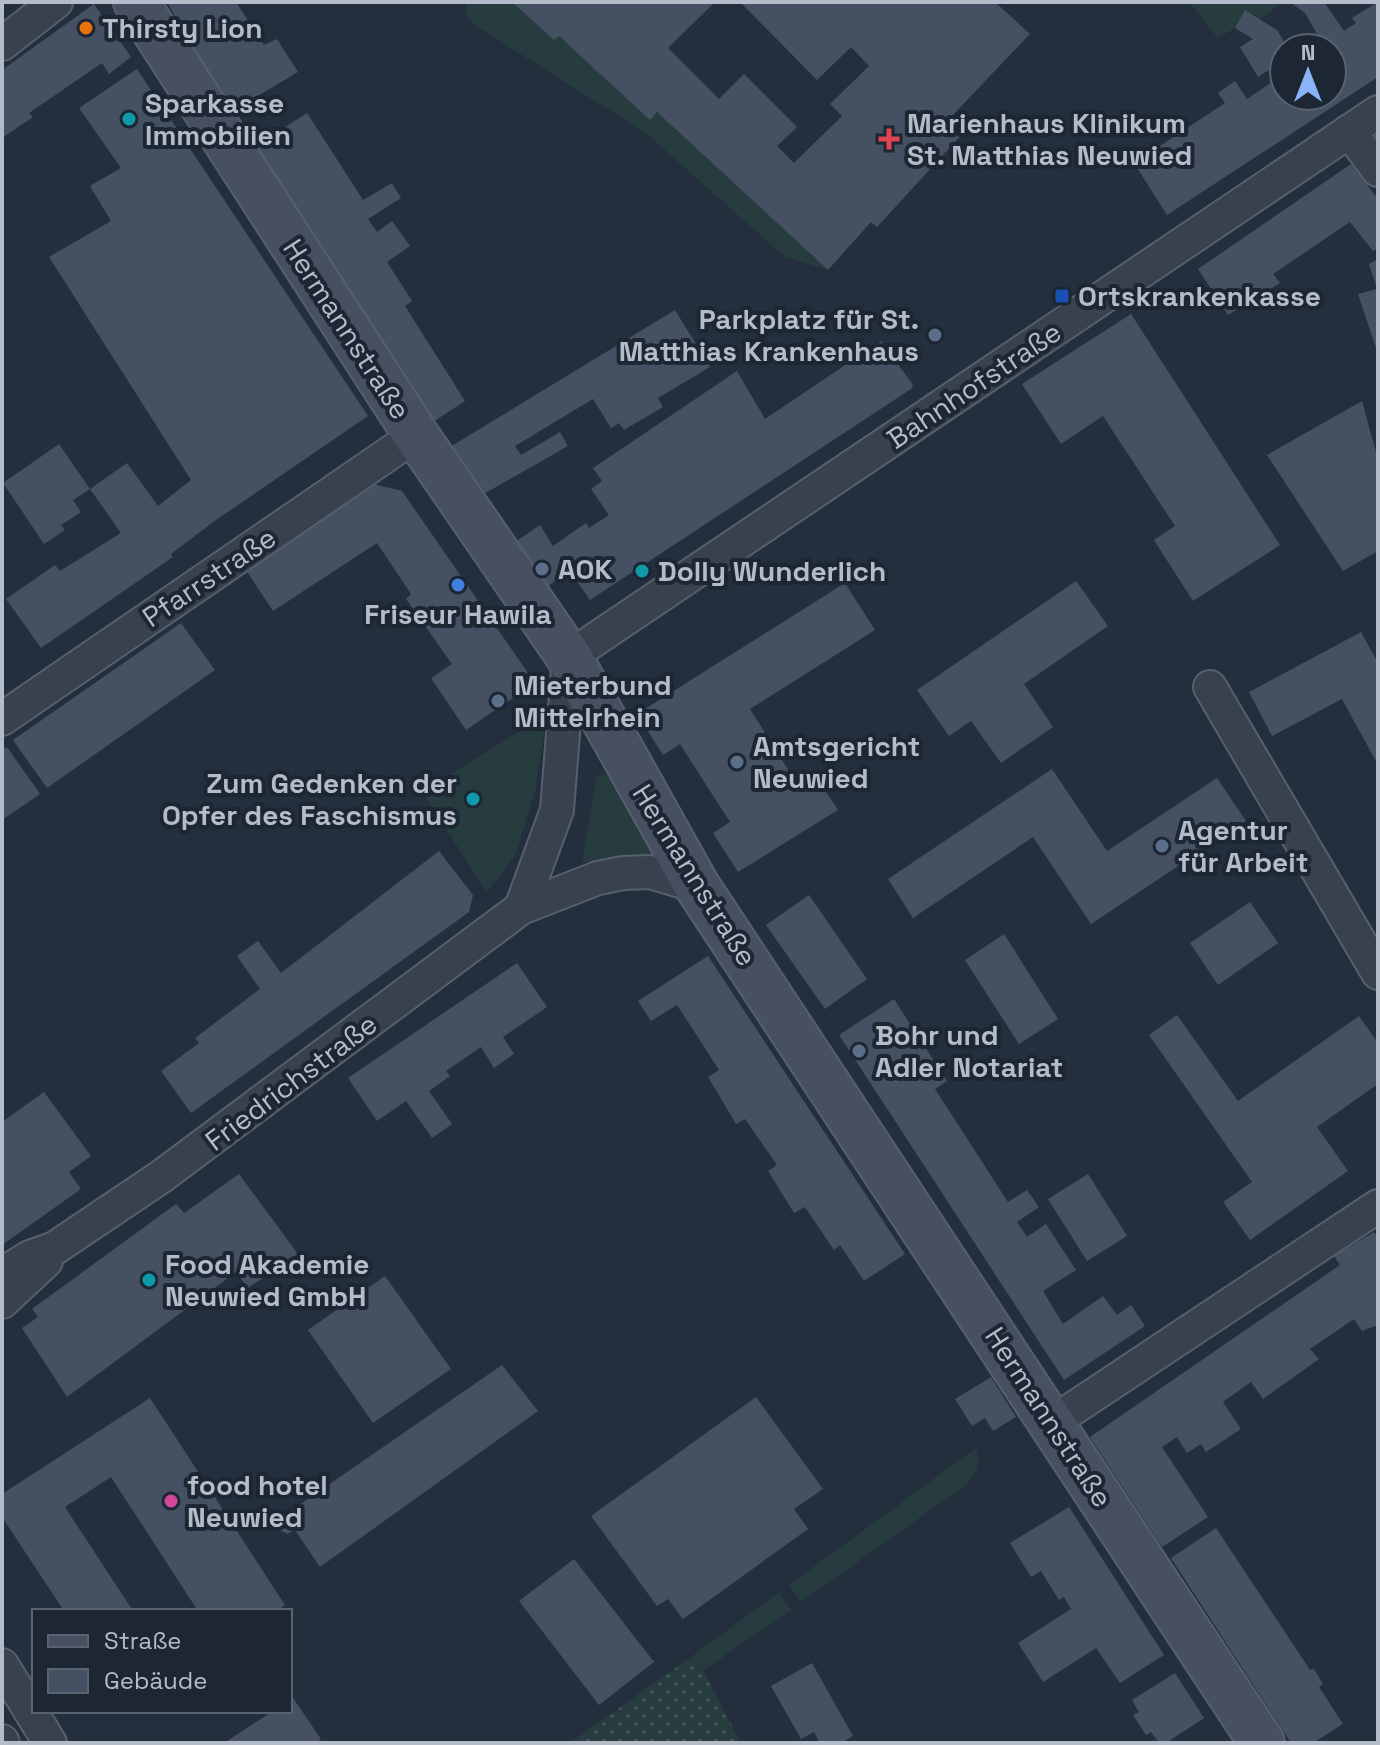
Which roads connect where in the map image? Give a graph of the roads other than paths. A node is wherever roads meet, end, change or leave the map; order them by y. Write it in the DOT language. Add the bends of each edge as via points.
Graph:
graph roads {
  1 [pos="56,2"];
  2 [pos="136,2"];
  3 [pos="2,44"];
  4 [pos="1378,112"];
  5 [pos="1349,131"];
  6 [pos="1378,170"];
  7 [pos="416,435"];
  8 [pos="569,657"];
  9 [pos="1210,687"];
  10 [pos="2,719"];
  11 [pos="697,886"];
  12 [pos="521,908"];
  13 [pos="1378,973"];
  14 [pos="1378,1206"];
  15 [pos="55,1248"];
  16 [pos="2,1274"];
  17 [pos="2,1302"];
  18 [pos="1053,1422"];
  19 [pos="2,1665"];
  20 [pos="50,1743"];
  21 [pos="1262,1743"];
  1 -- 3 [label="street"];
  2 -- 7 [label="street, Hermannstraße"];
  4 -- 5 [label="street, Bahnhofstraße"];
  5 -- 6 [label="street"];
  5 -- 8 [label="street, Bahnhofstraße"];
  7 -- 8 [label="street, Hermannstraße"];
  7 -- 10 [label="street, Pfarrstraße"];
  8 -- 11 [label="street, Hermannstraße"];
  8 -- 12 [label="street" via="557,810"];
  9 -- 13 [label="street"];
  11 -- 12 [label="street, Friedrichstraße" via="650,872 623,873"];
  11 -- 18 [label="street, Hermannstraße"];
  12 -- 15 [label="street, Friedrichstraße" via="277,1093"];
  14 -- 18 [label="street"];
  15 -- 16 [label="street, Friedrichstraße"];
  15 -- 17 [label="street, Friedrichstraße"];
  18 -- 21 [label="street, Hermannstraße"];
  19 -- 20 [label="street"];
}
